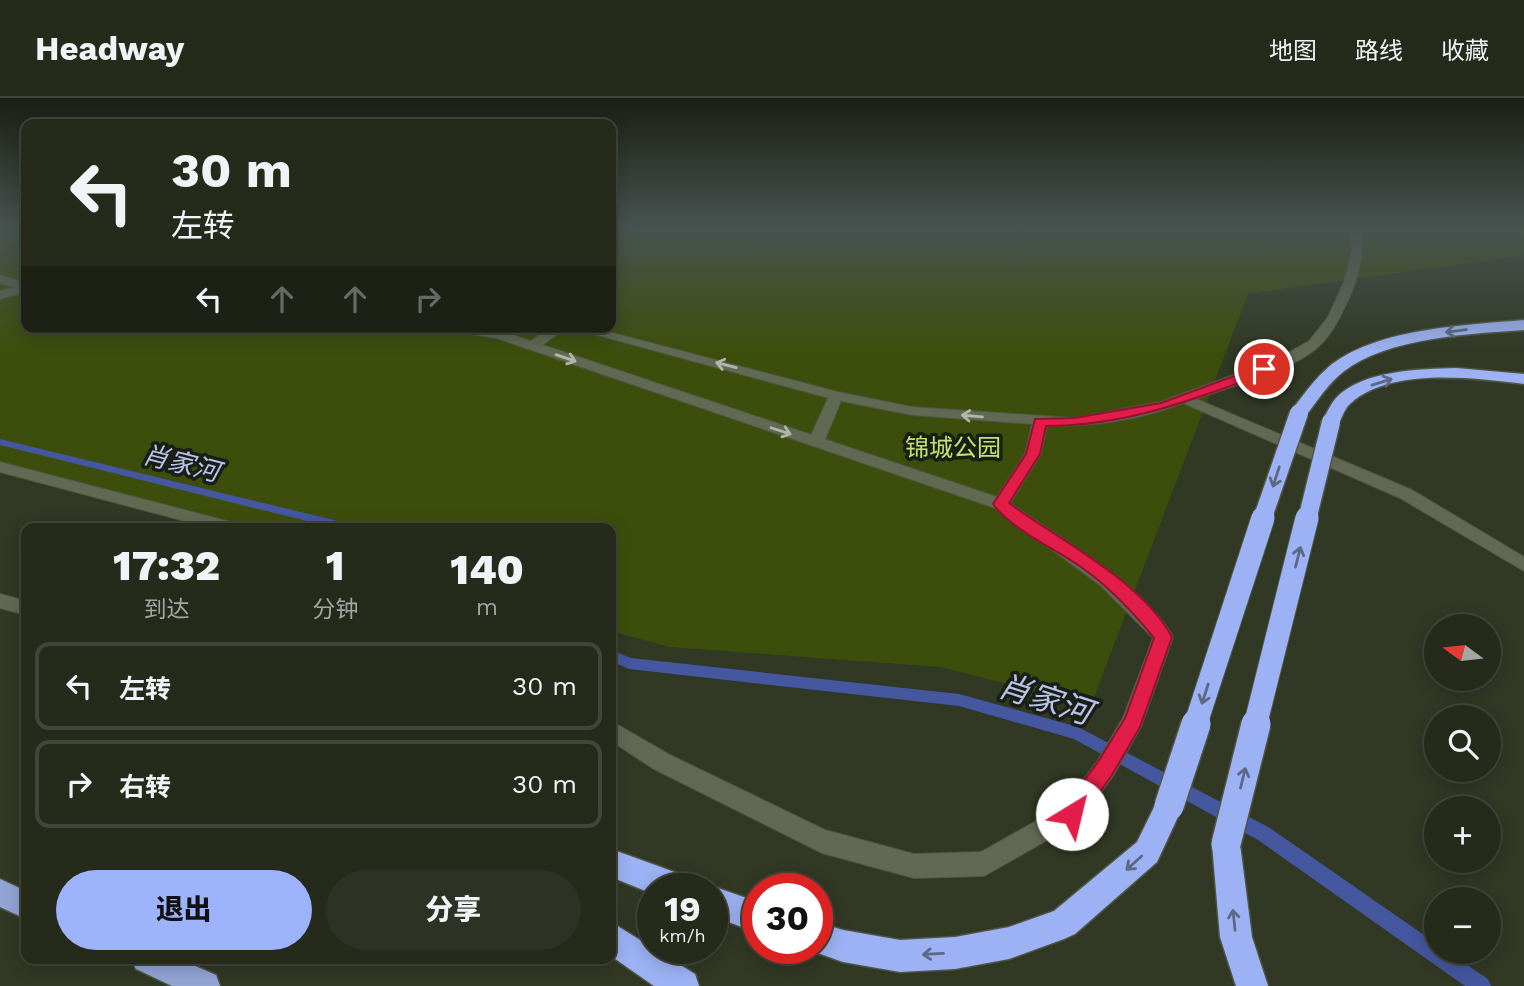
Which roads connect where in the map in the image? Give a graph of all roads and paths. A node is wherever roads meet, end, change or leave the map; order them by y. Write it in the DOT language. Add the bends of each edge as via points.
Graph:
graph roads {
  1 [pos="1353,269"];
  2 [pos="0,279"];
  3 [pos="21,286"];
  4 [pos="21,289"];
  5 [pos="0,295"];
  6 [pos="1524,325"];
  7 [pos="488,333"];
  8 [pos="552,333"];
  9 [pos="598,333"];
  10 [pos="532,346"];
  11 [pos="1524,379"];
  12 [pos="836,396"];
  13 [pos="1185,399"];
  14 [pos="1040,422"];
  15 [pos="816,442"];
  16 [pos="0,467"];
  17 [pos="1001,504"];
  18 [pos="212,523"];
  19 [pos="1524,565"];
  20 [pos="0,601"];
  21 [pos="21,607"];
  22 [pos="616,733"];
  23 [pos="616,865"];
  24 [pos="638,873"];
  25 [pos="0,893"];
  26 [pos="21,903"];
  27 [pos="616,941"];
  28 [pos="833,943"];
  29 [pos="157,964"];
  30 [pos="205,986"];
  31 [pos="683,986"];
  32 [pos="1252,986"];
  1 -- 13 [label="street" via="1334,318 1314,344 1282,362"];
  2 -- 3 [label="street"];
  4 -- 5 [label="street"];
  6 -- 28 [label="highway, one-way, bridge" via="1422,337 1365,355 1342,366 1299,413 1169,806 1147,852 1064,923 1009,943 900,956"];
  7 -- 10 [label="street"];
  8 -- 10 [label="street"];
  12 -- 9 [label="street, one-way"];
  10 -- 15 [label="street, one-way"];
  32 -- 11 [label="highway, one-way, bridge" via="1236,937 1226,844 1331,422 1343,399 1378,382 1416,374 1458,373"];
  14 -- 12 [label="street, one-way" via="912,411"];
  12 -- 15 [label="street"];
  13 -- 14 [label="street" via="1074,422"];
  13 -- 19 [label="street" via="1406,494"];
  14 -- 17 [label="street" via="1033,454"];
  15 -- 17 [label="street"];
  16 -- 18 [label="street"];
  17 -- 22 [label="street" via="1088,564 1141,609 1163,637 1129,729 1072,814 984,864 914,866 822,841 662,762"];
  20 -- 21 [label="street"];
  23 -- 24 [label="highway"];
  25 -- 26 [label="highway"];
  27 -- 31 [label="highway"];
  29 -- 30 [label="highway"];
}
